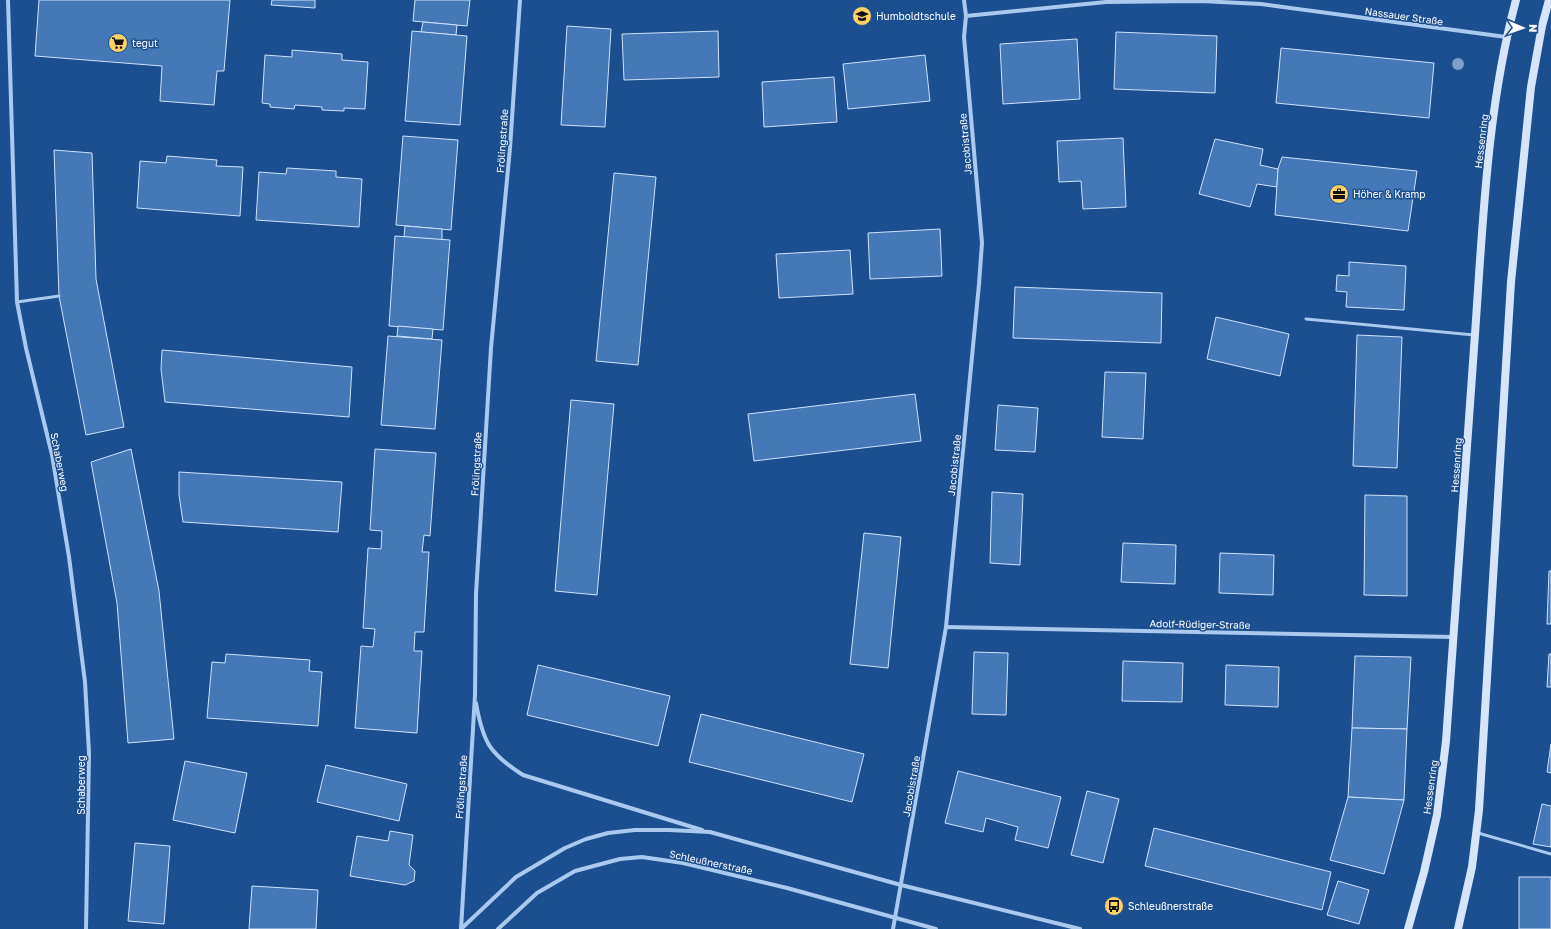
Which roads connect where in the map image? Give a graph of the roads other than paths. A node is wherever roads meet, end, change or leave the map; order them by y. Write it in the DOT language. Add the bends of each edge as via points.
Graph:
graph roads {
  1 [pos="8,0"];
  2 [pos="520,0"];
  3 [pos="964,0"];
  4 [pos="1516,0"];
  5 [pos="1549,0"];
  6 [pos="966,16"];
  7 [pos="1506,37"];
  8 [pos="59,296"];
  9 [pos="17,302"];
  10 [pos="1306,319"];
  11 [pos="1475,335"];
  12 [pos="946,627"];
  13 [pos="1454,637"];
  14 [pos="475,695"];
  15 [pos="710,832"];
  16 [pos="1476,833"];
  17 [pos="1551,854"];
  18 [pos="901,885"];
  19 [pos="895,918"];
  20 [pos="86,929"];
  21 [pos="461,929"];
  22 [pos="498,929"];
  23 [pos="893,929"];
  24 [pos="936,929"];
  25 [pos="1080,929"];
  26 [pos="1408,929"];
  27 [pos="1458,929"];
  1 -- 9 [label="street, Schaberweg"];
  2 -- 14 [label="street, Frölingstraße" via="510,148 491,348 476,594"];
  3 -- 6 [label="street, Jacobistraße"];
  4 -- 7 [label="street, Hessenring"];
  5 -- 16 [label="street" via="1532,81 1511,282 1484,745"];
  6 -- 7 [label="street, Nassauer Straße" via="1106,2 1200,1 1261,4"];
  6 -- 12 [label="street, Jacobistraße" via="964,37 982,243"];
  7 -- 11 [label="street, Hessenring" via="1484,198"];
  8 -- 9 [label="lane"];
  9 -- 20 [label="street, Schaberweg" via="52,455 69,557 85,682 89,760"];
  10 -- 11 [label="lane"];
  11 -- 13 [label="street, Hessenring"];
  12 -- 13 [label="street, Adolf-Rüdiger-Straße"];
  12 -- 18 [label="street, Jacobistraße"];
  13 -- 26 [label="street, Hessenring" via="1437,815"];
  14 -- 15 [label="street" via="480,725 488,743 498,758 523,775"];
  14 -- 21 [label="street, Frölingstraße"];
  15 -- 18 [label="street"];
  15 -- 21 [label="street" via="635,830 586,839 543,860 516,877"];
  16 -- 17 [label="lane"];
  16 -- 27 [label="street" via="1472,866"];
  18 -- 19 [label="street, Jacobistraße"];
  18 -- 25 [label="street"];
  19 -- 22 [label="street, Schleußnerstraße" via="787,888 683,863 642,857 620,859 575,871 537,893"];
  19 -- 23 [label="street, Jacobistraße"];
  19 -- 24 [label="street, Schleußnerstraße"];
}
